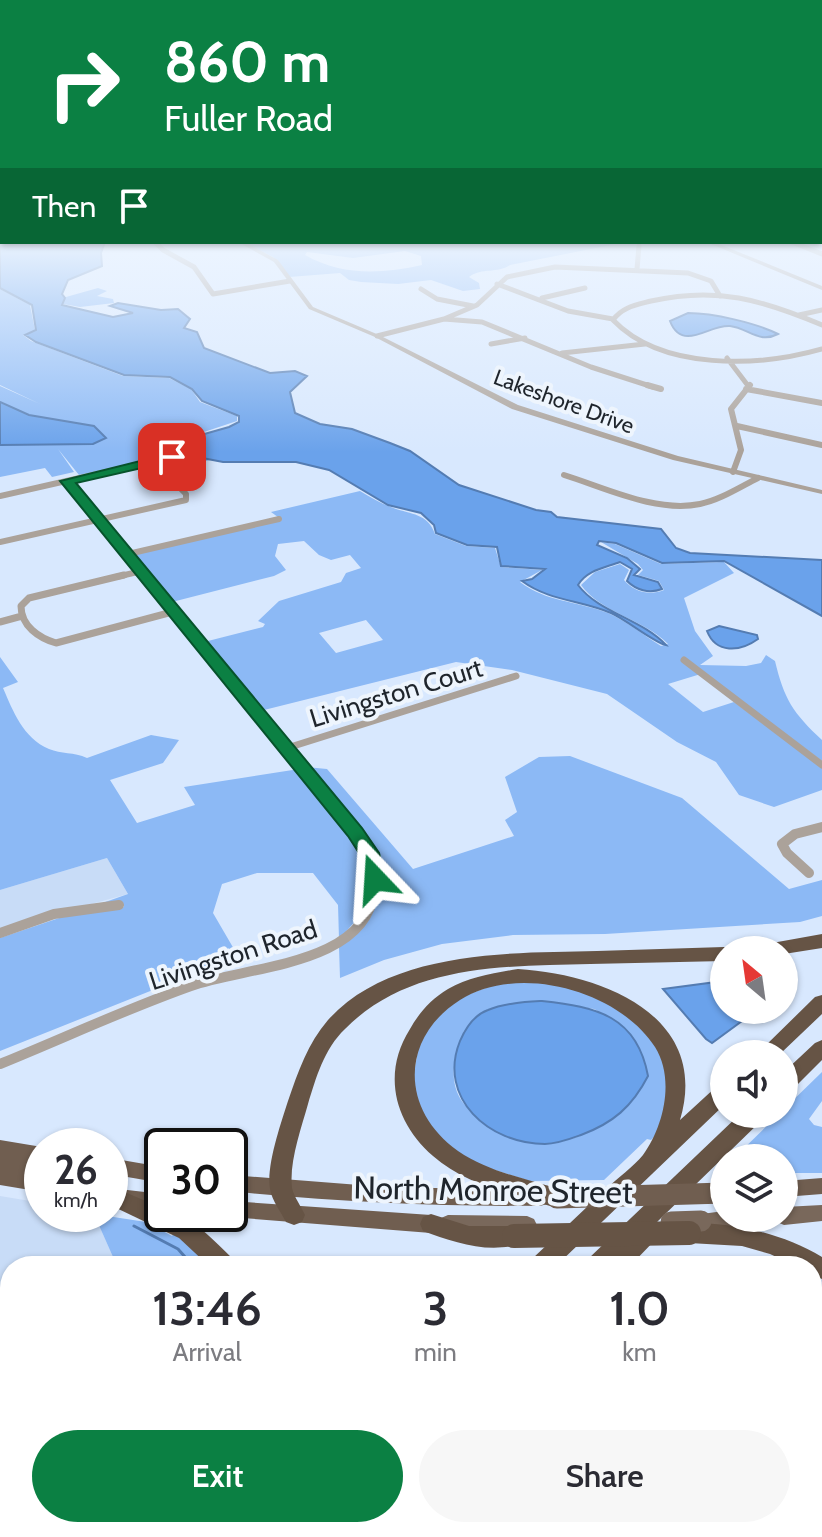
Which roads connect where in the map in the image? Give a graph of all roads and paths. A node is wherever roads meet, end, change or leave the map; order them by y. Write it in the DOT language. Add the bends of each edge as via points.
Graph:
graph roads {
  1 [pos="313,309"];
  2 [pos="468,309"];
  3 [pos="562,309"];
  4 [pos="626,309"];
  5 [pos="780,309"];
  6 [pos="822,310"];
  7 [pos="798,315"];
  8 [pos="444,319"];
  9 [pos="613,319"];
  10 [pos="822,325"];
  11 [pos="377,336"];
  12 [pos="525,338"];
  13 [pos="491,344"];
  14 [pos="645,344"];
  15 [pos="822,349"];
  16 [pos="561,353"];
  17 [pos="727,358"];
  18 [pos="661,389"];
  19 [pos="746,389"];
  20 [pos="822,403"];
  21 [pos="737,426"];
  22 [pos="822,445"];
  23 [pos="172,457"];
  24 [pos="153,461"];
  25 [pos="733,472"];
  26 [pos="564,475"];
  27 [pos="758,478"];
  28 [pos="67,481"];
  29 [pos="822,492"];
  30 [pos="0,496"];
  31 [pos="279,519"];
  32 [pos="100,520"];
  33 [pos="0,542"];
  34 [pos="128,554"];
  35 [pos="142,571"];
  36 [pos="176,611"];
  37 [pos="22,616"];
  38 [pos="0,622"];
  39 [pos="684,660"];
  40 [pos="516,676"];
  41 [pos="287,748"];
  42 [pos="822,765"];
  43 [pos="822,827"];
  44 [pos="809,873"];
  45 [pos="119,905"];
  46 [pos="0,933"];
  47 [pos="822,941"];
  48 [pos="798,945"];
  49 [pos="710,954"];
  50 [pos="822,1002"];
  51 [pos="782,1040"];
  52 [pos="822,1048"];
  53 [pos="0,1064"];
  54 [pos="798,1071"];
  55 [pos="710,1105"];
  56 [pos="739,1128"];
  57 [pos="0,1148"];
  58 [pos="24,1152"];
  59 [pos="652,1158"];
  60 [pos="707,1159"];
  61 [pos="0,1164"];
  62 [pos="24,1168"];
  63 [pos="0,1177"];
  64 [pos="24,1181"];
  65 [pos="248,1185"];
  66 [pos="822,1186"];
  67 [pos="798,1188"];
  68 [pos="281,1189"];
  69 [pos="710,1193"];
  70 [pos="557,1198"];
  71 [pos="128,1204"];
  72 [pos="248,1211"];
  73 [pos="822,1213"];
  74 [pos="294,1215"];
  75 [pos="798,1215"];
  76 [pos="431,1224"];
  77 [pos="710,1225"];
  78 [pos="695,1227"];
  79 [pos="521,1230"];
  80 [pos="645,1234"];
  81 [pos="214,1256"];
  82 [pos="550,1256"];
  83 [pos="606,1256"];
  84 [pos="624,1256"];
  85 [pos="799,1256"];
  1 -- 11 [label="street, Lakeshore Drive"];
  2 -- 8 [label="street"];
  3 -- 9 [label="street"];
  4 -- 9 [label="street"];
  5 -- 7 [label="street"];
  6 -- 7 [label="street"];
  7 -- 10 [label="street"];
  8 -- 11 [label="street"];
  8 -- 12 [label="street" via="485,322"];
  9 -- 14 [label="street" via="624,333"];
  11 -- 25 [label="street, Lakeshore Drive" via="526,411"];
  12 -- 13 [label="street"];
  12 -- 16 [label="street"];
  14 -- 16 [label="street"];
  14 -- 17 [label="street" via="691,356"];
  15 -- 17 [label="street" via="789,357"];
  16 -- 18 [label="street"];
  17 -- 19 [label="street" via="750,383"];
  19 -- 20 [label="street"];
  19 -- 21 [label="street" via="732,406"];
  21 -- 22 [label="street"];
  21 -- 25 [label="street" via="741,461"];
  23 -- 24 [label="street"];
  24 -- 28 [label="street"];
  24 -- 32 [label="street" via="187,499"];
  25 -- 27 [label="street, Lakeshore Drive"];
  26 -- 27 [label="street" via="687,505"];
  27 -- 29 [label="street, Lakeshore Drive"];
  28 -- 30 [label="street"];
  28 -- 32 [label="street, Livingston Road"];
  31 -- 34 [label="street"];
  32 -- 33 [label="street"];
  32 -- 34 [label="street, Livingston Road"];
  34 -- 35 [label="street, Livingston Road"];
  35 -- 36 [label="street, Livingston Road"];
  35 -- 37 [label="street" via="29,598 21,606"];
  36 -- 37 [label="street" via="47,642 35,636"];
  36 -- 41 [label="street, Livingston Road"];
  37 -- 38 [label="street"];
  39 -- 42 [label="street"];
  40 -- 41 [label="street, Livingston Court"];
  41 -- 53 [label="street, Livingston Road" via="373,862 374,891 356,929 319,952 204,981"];
  43 -- 44 [label="street" via="795,834 782,844"];
  45 -- 46 [label="street" via="54,914"];
  47 -- 48 [label="highway"];
  49 -- 68 [label="highway" via="470,962 411,977 382,991 346,1015 314,1054 303,1076"];
  50 -- 51 [label="highway"];
  52 -- 54 [label="highway"];
  55 -- 59 [label="highway"];
  56 -- 60 [label="highway"];
  57 -- 58 [label="highway"];
  59 -- 70 [label="highway" via="677,1102 677,1078 665,1045 636,1012 595,988 539,976 486,981 445,1000 415,1033 403,1079 408,1103 430,1138 464,1166"];
  59 -- 82 [label="highway"];
  60 -- 80 [label="highway" via="698,1182"];
  60 -- 83 [label="highway"];
  61 -- 62 [label="highway"];
  63 -- 64 [label="highway"];
  65 -- 68 [label="highway, North Monroe Street"];
  66 -- 67 [label="highway"];
  68 -- 70 [label="highway, North Monroe Street"];
  68 -- 74 [label="highway"];
  69 -- 70 [label="highway, North Monroe Street, bridge"];
  71 -- 81 [label="highway" via="187,1231"];
  72 -- 74 [label="highway, North Monroe Street"];
  73 -- 75 [label="main road"];
  74 -- 76 [label="highway, North Monroe Street"];
  76 -- 79 [label="highway" via="469,1236"];
  77 -- 78 [label="main road, North Monroe Street"];
  78 -- 79 [label="main road, North Monroe Street, bridge"];
  78 -- 80 [label="highway, bridge"];
  78 -- 85 [label="highway" via="757,1239"];
  79 -- 80 [label="highway, bridge"];
  80 -- 84 [label="highway"];
}
